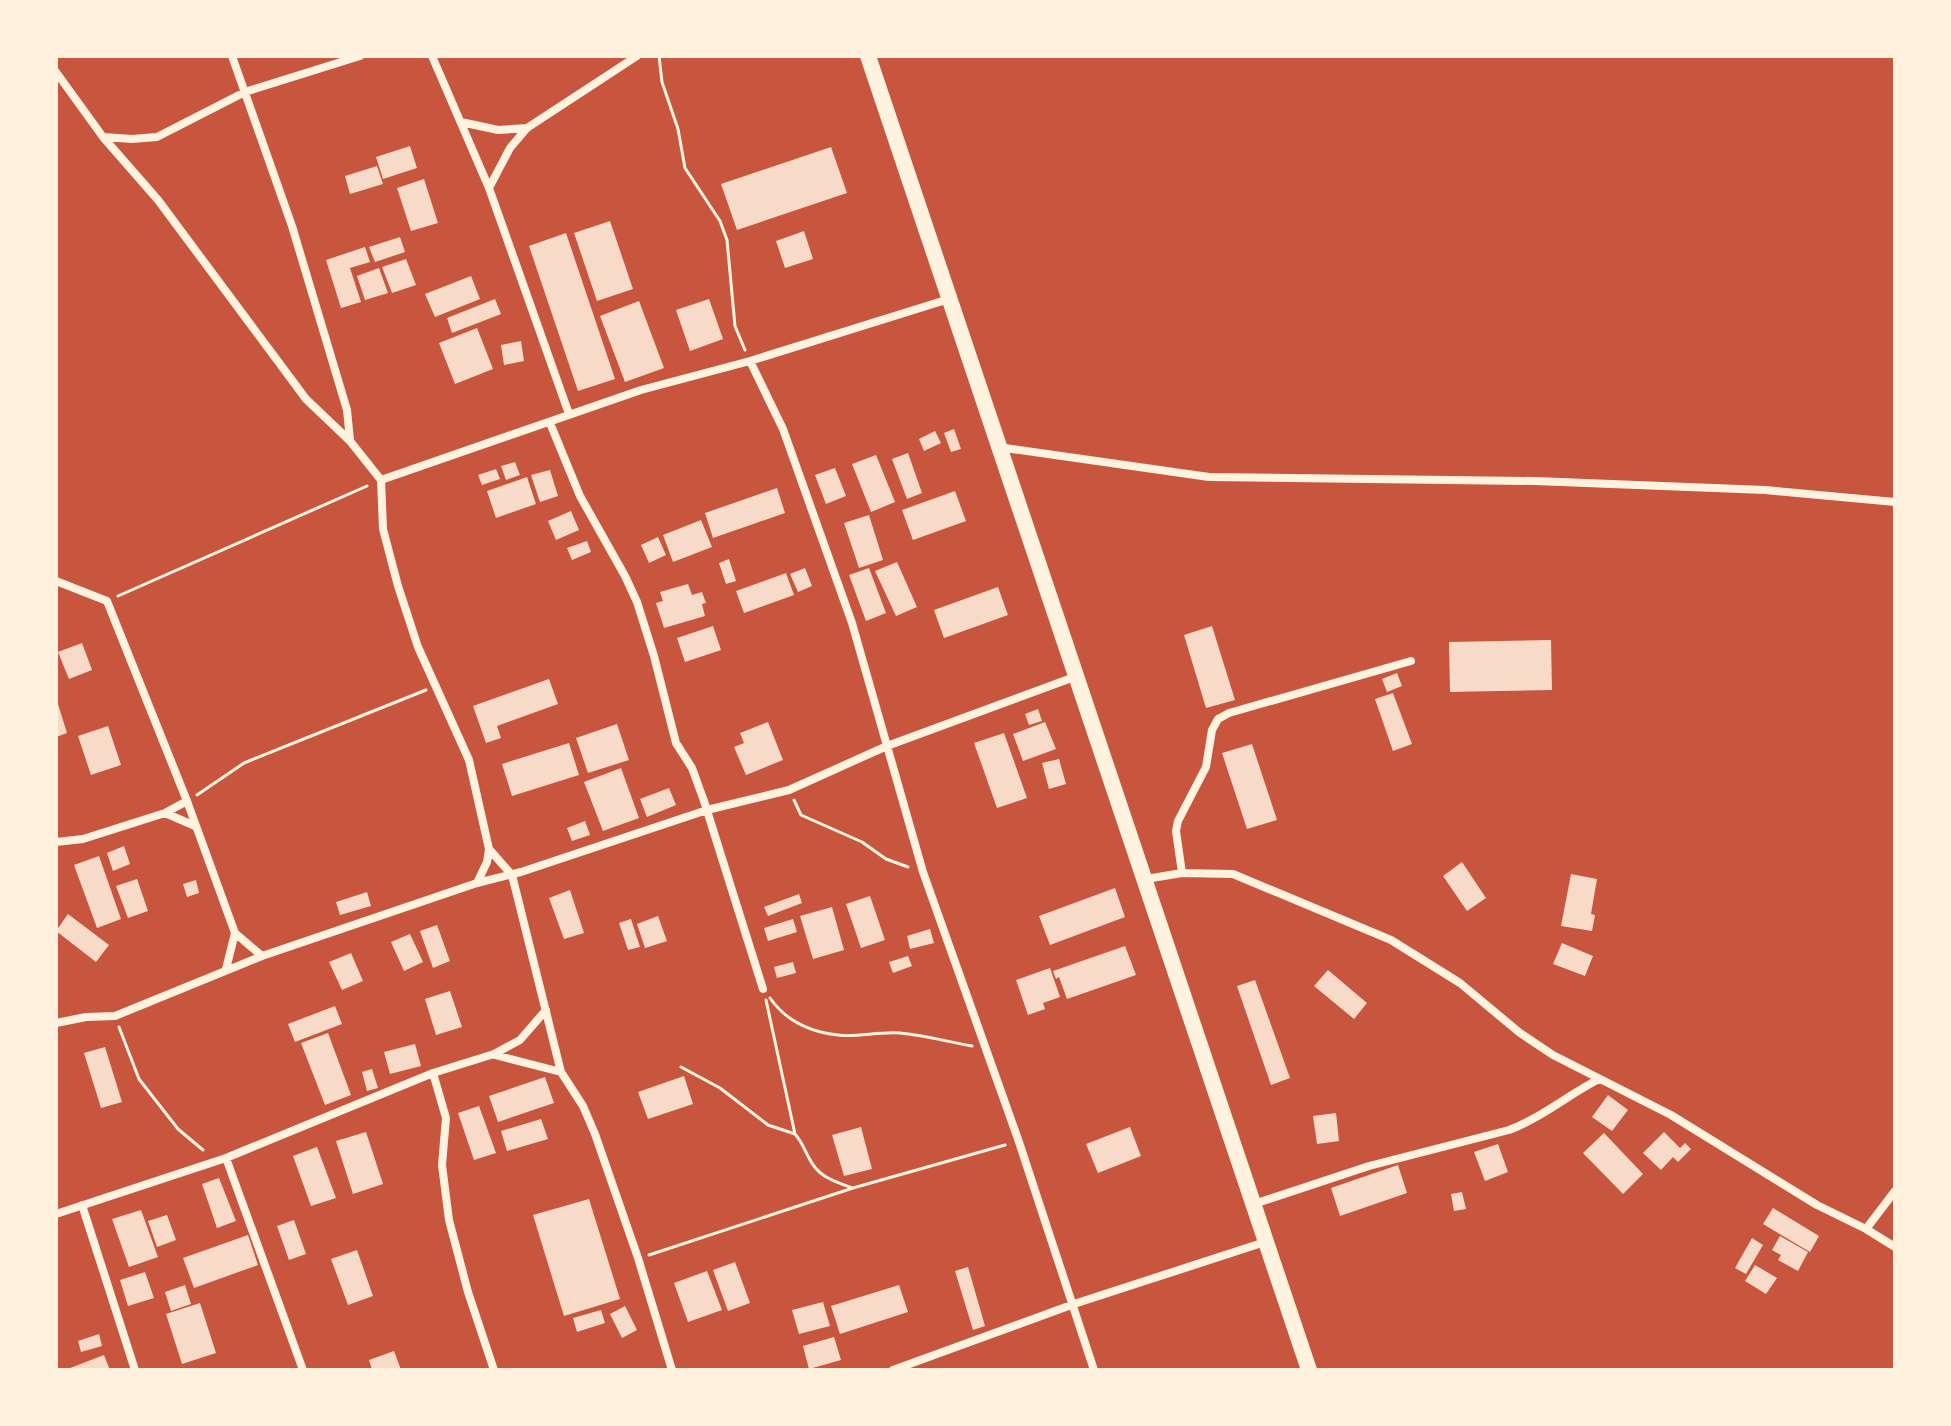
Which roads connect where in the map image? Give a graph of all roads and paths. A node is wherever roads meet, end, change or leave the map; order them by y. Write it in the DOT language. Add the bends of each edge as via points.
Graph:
graph roads {
  1 [pos="232,56"];
  2 [pos="360,56"];
  3 [pos="432,56"];
  4 [pos="637,56"];
  5 [pos="659,56"];
  6 [pos="868,56"];
  7 [pos="56,72"];
  8 [pos="245,92"];
  9 [pos="461,122"];
  10 [pos="527,128"];
  11 [pos="103,137"];
  12 [pos="489,188"];
  13 [pos="949,299"];
  14 [pos="750,361"];
  15 [pos="569,414"];
  16 [pos="550,423"];
  17 [pos="350,441"];
  18 [pos="998,447"];
  19 [pos="381,480"];
  20 [pos="1895,502"];
  21 [pos="56,581"];
  22 [pos="107,601"];
  23 [pos="1411,661"];
  24 [pos="1077,676"];
  25 [pos="435,686"];
  26 [pos="887,746"];
  27 [pos="789,790"];
  28 [pos="187,801"];
  29 [pos="707,810"];
  30 [pos="165,813"];
  31 [pos="195,826"];
  32 [pos="56,842"];
  33 [pos="489,849"];
  34 [pos="923,872"];
  35 [pos="1182,873"];
  36 [pos="512,875"];
  37 [pos="1146,879"];
  38 [pos="477,883"];
  39 [pos="235,933"];
  40 [pos="262,956"];
  41 [pos="226,969"];
  42 [pos="763,989"];
  43 [pos="546,1010"];
  44 [pos="115,1016"];
  45 [pos="56,1023"];
  46 [pos="987,1048"];
  47 [pos="494,1054"];
  48 [pos="681,1067"];
  49 [pos="561,1072"];
  50 [pos="433,1073"];
  51 [pos="1599,1079"];
  52 [pos="795,1134"];
  53 [pos="1019,1142"];
  54 [pos="226,1158"];
  55 [pos="853,1188"];
  56 [pos="1895,1191"];
  57 [pos="1254,1204"];
  58 [pos="82,1205"];
  59 [pos="56,1214"];
  60 [pos="1866,1229"];
  61 [pos="1266,1241"];
  62 [pos="1895,1247"];
  63 [pos="638,1258"];
  64 [pos="1074,1304"];
  65 [pos="135,1370"];
  66 [pos="303,1370"];
  67 [pos="494,1370"];
  68 [pos="672,1370"];
  69 [pos="893,1370"];
  70 [pos="1094,1370"];
  71 [pos="1309,1370"];
  1 -- 8 [label="street"];
  2 -- 8 [label="street"];
  3 -- 9 [label="street"];
  4 -- 10 [label="street"];
  5 -- 14 [label="path" via="685,168 727,240 735,326"];
  6 -- 13 [label="main road"];
  7 -- 11 [label="street"];
  8 -- 11 [label="street" via="157,137"];
  8 -- 17 [label="street" via="315,302 347,410"];
  9 -- 10 [label="street" via="498,130"];
  9 -- 12 [label="street"];
  10 -- 12 [label="street"];
  11 -- 17 [label="street" via="158,200 306,399"];
  12 -- 15 [label="street"];
  13 -- 14 [label="street"];
  13 -- 18 [label="main road"];
  14 -- 15 [label="street"];
  14 -- 26 [label="street" via="788,442 852,623"];
  15 -- 16 [label="street"];
  16 -- 19 [label="street"];
  16 -- 29 [label="street" via="580,496 637,602 676,743 692,768"];
  17 -- 19 [label="street"];
  18 -- 20 [label="street" via="1209,477 1535,481 1765,490"];
  18 -- 24 [label="main road"];
  19 -- 22 [label="path"];
  19 -- 25 [label="street" via="383,529"];
  21 -- 22 [label="street"];
  22 -- 28 [label="street"];
  23 -- 35 [label="street" via="1218,719 1206,767 1178,821"];
  24 -- 26 [label="street"];
  24 -- 37 [label="main road"];
  25 -- 28 [label="path" via="244,763"];
  25 -- 33 [label="street" via="469,760"];
  26 -- 27 [label="street"];
  26 -- 34 [label="street"];
  27 -- 29 [label="street"];
  27 -- 34 [label="path" via="801,815"];
  28 -- 30 [label="street"];
  28 -- 31 [label="street"];
  29 -- 36 [label="street"];
  29 -- 42 [label="street"];
  30 -- 31 [label="street"];
  30 -- 32 [label="street" via="83,839"];
  31 -- 39 [label="street"];
  33 -- 36 [label="street"];
  33 -- 38 [label="street"];
  34 -- 46 [label="street"];
  35 -- 37 [label="street"];
  35 -- 51 [label="street" via="1233,874 1391,940 1460,983 1542,1047"];
  36 -- 38 [label="street"];
  36 -- 43 [label="street"];
  37 -- 57 [label="main road"];
  38 -- 40 [label="street"];
  39 -- 40 [label="street"];
  39 -- 41 [label="street"];
  40 -- 41 [label="street"];
  41 -- 44 [label="street"];
  42 -- 46 [label="path" via="797,1024 840,1036 901,1033"];
  42 -- 52 [label="path"];
  43 -- 47 [label="street" via="520,1040"];
  43 -- 49 [label="street"];
  44 -- 45 [label="street"];
  44 -- 54 [label="path" via="139,1079 157,1105 203,1150"];
  46 -- 53 [label="street"];
  47 -- 49 [label="street"];
  47 -- 50 [label="street"];
  48 -- 52 [label="path" via="720,1088 768,1125"];
  49 -- 63 [label="street" via="595,1134"];
  50 -- 54 [label="street"];
  50 -- 67 [label="street" via="446,1118 442,1165 449,1220"];
  51 -- 57 [label="street" via="1509,1130 1369,1166"];
  51 -- 60 [label="street"];
  52 -- 55 [label="path" via="823,1177"];
  53 -- 55 [label="path"];
  53 -- 64 [label="street"];
  54 -- 58 [label="street"];
  54 -- 66 [label="street"];
  55 -- 63 [label="path"];
  56 -- 60 [label="street"];
  57 -- 61 [label="main road"];
  58 -- 59 [label="street"];
  58 -- 65 [label="street"];
  60 -- 62 [label="street"];
  61 -- 64 [label="street"];
  61 -- 71 [label="main road"];
  63 -- 68 [label="street"];
  64 -- 69 [label="street"];
  64 -- 70 [label="street"];
}
